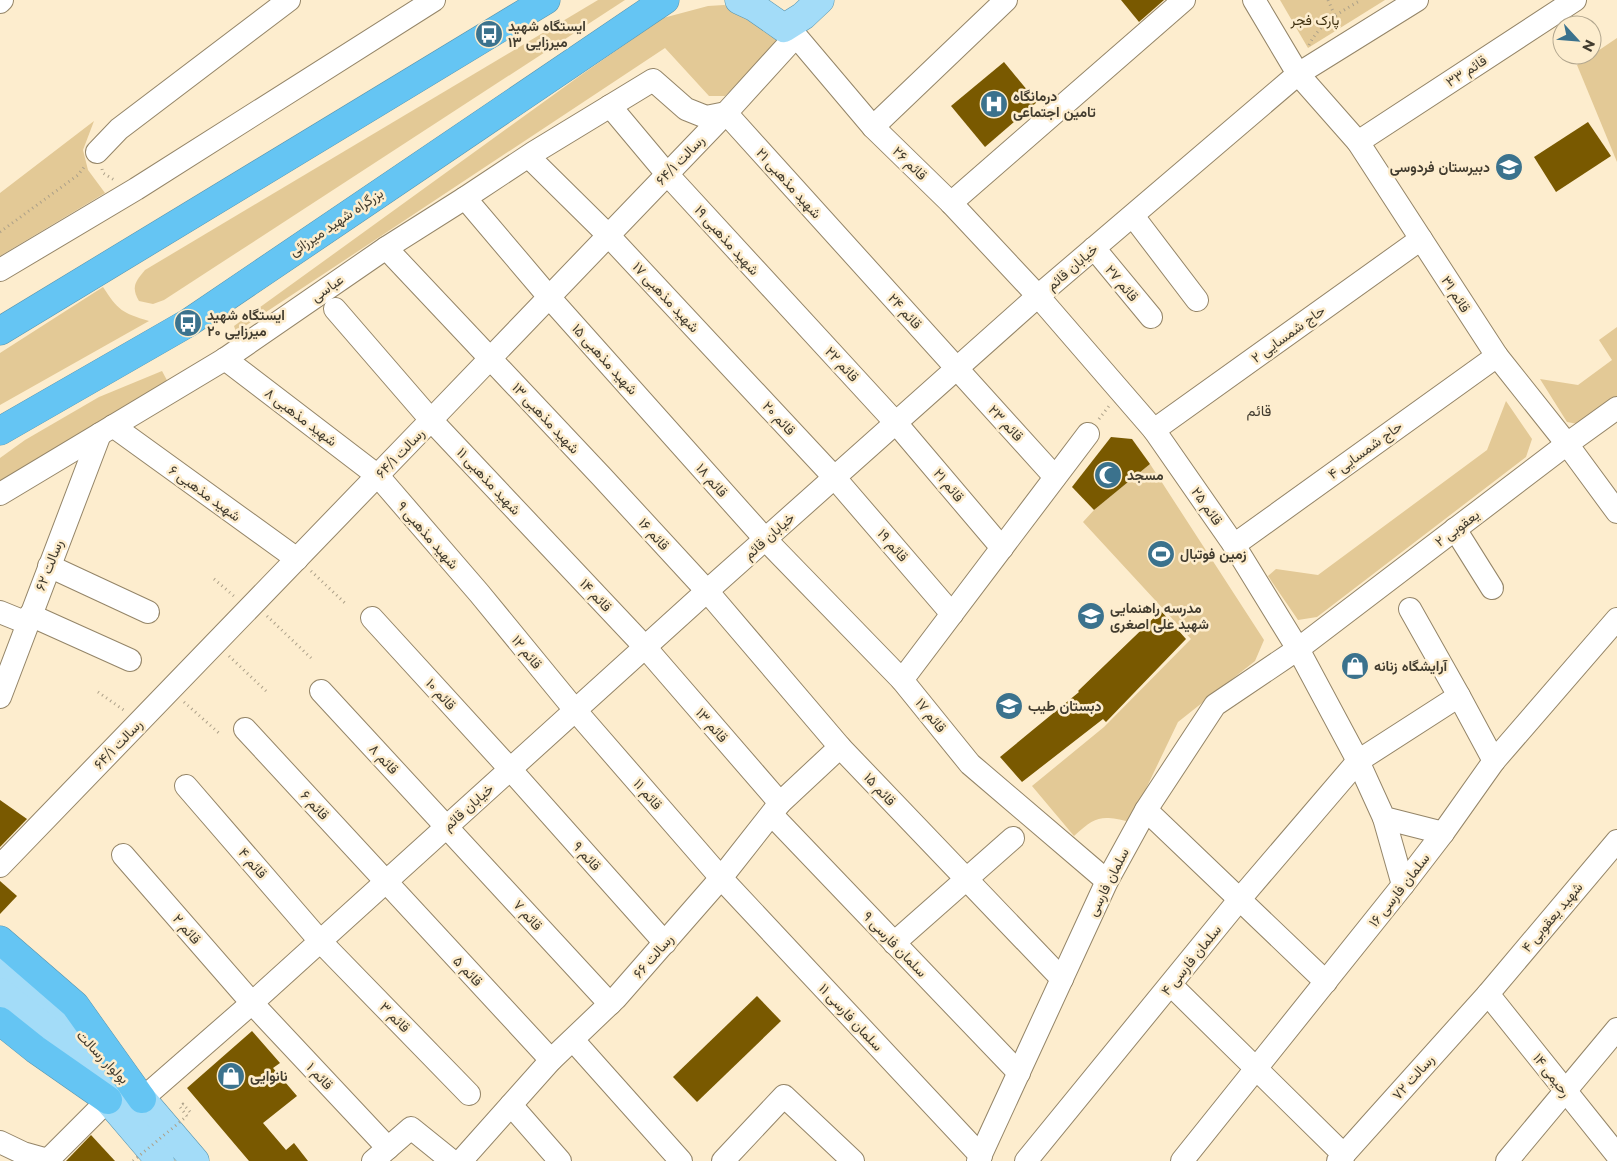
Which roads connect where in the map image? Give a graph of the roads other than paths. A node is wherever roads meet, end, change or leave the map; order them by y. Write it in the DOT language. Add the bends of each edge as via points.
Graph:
graph roads {
  1 [pos="289,0"];
  2 [pos="434,0"];
  3 [pos="546,0"];
  4 [pos="665,0"];
  5 [pos="739,0"];
  6 [pos="820,0"];
  7 [pos="1006,0"];
  8 [pos="1184,0"];
  9 [pos="1254,0"];
  10 [pos="1417,0"];
  11 [pos="1575,0"];
  12 [pos="790,32"];
  13 [pos="1298,74"];
  14 [pos="610,106"];
  15 [pos="726,113"];
  16 [pos="873,127"];
  17 [pos="1358,142"];
  18 [pos="97,152"];
  19 [pos="534,162"];
  20 [pos="667,174"];
  21 [pos="465,198"];
  22 [pos="951,204"];
  23 [pos="1133,216"];
  24 [pos="608,235"];
  25 [pos="1421,239"];
  26 [pos="386,248"];
  27 [pos="1094,248"];
  28 [pos="853,254"];
  29 [pos="0,270"];
  30 [pos="1038,296"];
  31 [pos="549,297"];
  32 [pos="54,299"];
  33 [pos="1197,300"];
  34 [pos="788,306"];
  35 [pos="335,309"];
  36 [pos="1151,317"];
  37 [pos="0,320"];
  38 [pos="0,331"];
  39 [pos="1497,356"];
  40 [pos="225,358"];
  41 [pos="490,359"];
  42 [pos="724,359"];
  43 [pos="956,369"];
  44 [pos="1617,408"];
  45 [pos="431,420"];
  46 [pos="660,421"];
  47 [pos="896,423"];
  48 [pos="106,430"];
  49 [pos="1154,430"];
  50 [pos="0,431"];
  51 [pos="1088,434"];
  52 [pos="1567,444"];
  53 [pos="378,476"];
  54 [pos="602,477"];
  55 [pos="834,477"];
  56 [pos="1055,477"];
  57 [pos="0,494"];
  58 [pos="1617,512"];
  59 [pos="1455,529"];
  60 [pos="765,539"];
  61 [pos="546,542"];
  62 [pos="1234,545"];
  63 [pos="1002,548"];
  64 [pos="297,559"];
  65 [pos="48,566"];
  66 [pos="1492,588"];
  67 [pos="706,591"];
  68 [pos="478,593"];
  69 [pos="1410,609"];
  70 [pos="0,612"];
  71 [pos="148,612"];
  72 [pos="952,614"];
  73 [pos="372,618"];
  74 [pos="29,619"];
  75 [pos="1617,619"];
  76 [pos="645,647"];
  77 [pos="1298,649"];
  78 [pos="130,660"];
  79 [pos="4,674"];
  80 [pos="902,680"];
  81 [pos="321,691"];
  82 [pos="0,696"];
  83 [pos="1459,696"];
  84 [pos="575,710"];
  85 [pos="245,729"];
  86 [pos="840,747"];
  87 [pos="1358,761"];
  88 [pos="1494,761"];
  89 [pos="510,769"];
  90 [pos="186,786"];
  91 [pos="776,809"];
  92 [pos="1146,810"];
  93 [pos="1384,818"];
  94 [pos="447,826"];
  95 [pos="1444,833"];
  96 [pos="1013,838"];
  97 [pos="1617,841"];
  98 [pos="123,855"];
  99 [pos="0,866"];
  100 [pos="722,878"];
  101 [pos="965,879"];
  102 [pos="1107,881"];
  103 [pos="386,882"];
  104 [pos="1403,885"];
  105 [pos="1239,900"];
  106 [pos="0,940"];
  107 [pos="320,941"];
  108 [pos="665,943"];
  109 [pos="894,943"];
  110 [pos="0,964"];
  111 [pos="1062,979"];
  112 [pos="1326,982"];
  113 [pos="1171,985"];
  114 [pos="0,992"];
  115 [pos="1488,994"];
  116 [pos="252,1003"];
  117 [pos="610,1004"];
  118 [pos="0,1021"];
  119 [pos="1617,1029"];
  120 [pos="573,1040"];
  121 [pos="551,1060"];
  122 [pos="1256,1069"];
  123 [pos="1019,1073"];
  124 [pos="1566,1092"];
  125 [pos="469,1094"];
  126 [pos="142,1099"];
  127 [pos="108,1100"];
  128 [pos="511,1105"];
  129 [pos="0,1142"];
  130 [pos="381,1155"];
  131 [pos="1617,1155"];
  132 [pos="980,1158"];
  133 [pos="1341,1158"];
  134 [pos="49,1160"];
  135 [pos="160,1161"];
  136 [pos="195,1161"];
  137 [pos="452,1161"];
  138 [pos="462,1161"];
  139 [pos="560,1161"];
  140 [pos="680,1161"];
  141 [pos="723,1161"];
  142 [pos="853,1161"];
  143 [pos="1026,1161"];
  144 [pos="1182,1161"];
  145 [pos="1507,1161"];
  1 -- 18 [label="street" via="119,129"];
  2 -- 29 [label="street" via="136,189"];
  3 -- 32 [label="highway"];
  4 -- 50 [label="highway, بزرگراه شهید میرزائی" via="188,323"];
  5 -- 12 [label="main road"];
  6 -- 12 [label="main road"];
  7 -- 16 [label="street"];
  8 -- 22 [label="street"];
  9 -- 13 [label="street, قائم ۳۱"];
  10 -- 13 [label="street, خیابان قائم"];
  11 -- 17 [label="street, قائم ۳۳"];
  12 -- 15 [label="street, رسالت ۶۴/۱"];
  12 -- 16 [label="street, قائم ۲۶"];
  13 -- 17 [label="street, قائم ۳۱"];
  13 -- 23 [label="street, خیابان قائم"];
  14 -- 15 [label="street, عباسی" via="653,80 686,109 706,117"];
  14 -- 20 [label="street, شهید مذهبی ۱۹"];
  14 -- 21 [label="street, عباسی"];
  15 -- 20 [label="street, رسالت ۶۴/۱"];
  15 -- 28 [label="street, شهید مذهبی ۲۱"];
  16 -- 22 [label="street, قائم ۲۶"];
  17 -- 25 [label="street, قائم ۳۱"];
  19 -- 24 [label="street, شهید مذهبی ۱۷"];
  20 -- 24 [label="street, رسالت ۶۴/۱"];
  20 -- 34 [label="street, شهید مذهبی ۱۹"];
  21 -- 26 [label="street, عباسی"];
  21 -- 31 [label="street, شهید مذهبی ۱۵"];
  22 -- 30 [label="street, قائم ۲۶"];
  23 -- 27 [label="street, خیابان قائم"];
  23 -- 33 [label="street"];
  24 -- 31 [label="street, رسالت ۶۴/۱"];
  24 -- 42 [label="street, شهید مذهبی ۱۷"];
  25 -- 39 [label="street, قائم ۳۱"];
  25 -- 49 [label="street, حاج شمسایی ۲"];
  26 -- 40 [label="street, عباسی"];
  26 -- 41 [label="street, شهید مذهبی ۱۳"];
  27 -- 30 [label="street, خیابان قائم"];
  27 -- 36 [label="street, قائم ۲۷"];
  28 -- 43 [label="street, قائم ۲۴"];
  30 -- 43 [label="street, خیابان قائم"];
  30 -- 49 [label="street, قائم ۲۵"];
  31 -- 41 [label="street, رسالت ۶۴/۱"];
  31 -- 46 [label="street, شهید مذهبی ۱۵"];
  32 -- 37 [label="highway"];
  32 -- 38 [label="highway"];
  34 -- 47 [label="street, قائم ۲۲"];
  35 -- 45 [label="street, شهید مذهبی ۱۱"];
  39 -- 52 [label="street, قائم ۳۱"];
  39 -- 62 [label="street, حاج شمسایی ۴"];
  40 -- 48 [label="street, عباسی"];
  40 -- 53 [label="street, شهید مذهبی ۸"];
  41 -- 45 [label="street, رسالت ۶۴/۱"];
  41 -- 54 [label="street, شهید مذهبی ۱۳"];
  42 -- 55 [label="street, قائم ۲۰"];
  43 -- 47 [label="street, خیابان قائم"];
  43 -- 56 [label="street, قائم ۲۳"];
  44 -- 52 [label="street, یعقوبی ۲"];
  45 -- 53 [label="street, رسالت ۶۴/۱"];
  45 -- 61 [label="street, شهید مذهبی ۱۱"];
  46 -- 60 [label="street, قائم ۱۸"];
  47 -- 55 [label="street, خیابان قائم"];
  47 -- 63 [label="street, قائم ۲۱"];
  48 -- 57 [label="street, عباسی"];
  48 -- 64 [label="street, شهید مذهبی ۶"];
  48 -- 65 [label="street, رسالت ۶۲"];
  49 -- 62 [label="street, قائم ۲۵"];
  51 -- 56 [label="street"];
  52 -- 58 [label="street, قائم ۳۱"];
  52 -- 59 [label="street, یعقوبی ۲"];
  53 -- 64 [label="street, رسالت ۶۴/۱"];
  53 -- 68 [label="street, شهید مذهبی ۹"];
  54 -- 67 [label="street, قائم ۱۶"];
  55 -- 60 [label="street, خیابان قائم"];
  55 -- 72 [label="street, قائم ۱۹"];
  56 -- 63 [label="street"];
  59 -- 66 [label="street"];
  59 -- 77 [label="street, یعقوبی ۲"];
  60 -- 67 [label="street, خیابان قائم"];
  60 -- 80 [label="street, قائم ۱۷"];
  61 -- 76 [label="street, قائم ۱۴"];
  62 -- 77 [label="street, قائم ۲۵"];
  63 -- 72 [label="street"];
  64 -- 99 [label="street, رسالت ۶۴/۱"];
  65 -- 71 [label="street"];
  65 -- 74 [label="street, رسالت ۶۲"];
  67 -- 76 [label="street, خیابان قائم"];
  67 -- 86 [label="street, قائم ۱۵"];
  68 -- 84 [label="street, قائم ۱۲"];
  69 -- 83 [label="street"];
  70 -- 74 [label="street"];
  72 -- 80 [label="street"];
  73 -- 89 [label="street, قائم ۱۰"];
  74 -- 78 [label="street"];
  74 -- 79 [label="street, رسالت ۶۲"];
  75 -- 88 [label="street, سلمان فارسی ۱۶"];
  76 -- 84 [label="street, خیابان قائم"];
  76 -- 91 [label="street, قائم ۱۳"];
  77 -- 87 [label="street, قائم ۲۵"];
  77 -- 92 [label="street, سلمان فارسی" via="1215,705"];
  79 -- 82 [label="street, رسالت ۶۲"];
  80 -- 102 [label="street, قائم ۱۷" via="970,764"];
  81 -- 94 [label="street, قائم ۸"];
  83 -- 87 [label="street, سلمان فارسی ۴"];
  83 -- 88 [label="street"];
  84 -- 89 [label="street, خیابان قائم"];
  84 -- 100 [label="street, قائم ۱۱"];
  85 -- 103 [label="street, قائم ۶"];
  86 -- 91 [label="street, رسالت ۶۶"];
  86 -- 101 [label="street, قائم ۱۵"];
  87 -- 93 [label="street, قائم ۲۵"];
  87 -- 105 [label="street, سلمان فارسی ۴"];
  88 -- 95 [label="street, سلمان فارسی ۱۶"];
  89 -- 94 [label="street, خیابان قائم"];
  89 -- 108 [label="street, قائم ۹"];
  90 -- 107 [label="street, قائم ۴"];
  91 -- 100 [label="street, رسالت ۶۶"];
  91 -- 109 [label="street, سلمان فارسی ۹"];
  92 -- 102 [label="street, سلمان فارسی"];
  92 -- 105 [label="street"];
  93 -- 95 [label="street"];
  93 -- 104 [label="street, قائم ۲۵"];
  94 -- 103 [label="street, خیابان قائم"];
  94 -- 117 [label="street, قائم ۷"];
  95 -- 104 [label="street, سلمان فارسی ۱۶"];
  96 -- 101 [label="street"];
  97 -- 115 [label="street, شهید یعقوبی ۴"];
  98 -- 116 [label="street, قائم ۲"];
  100 -- 108 [label="street, رسالت ۶۶"];
  100 -- 132 [label="street, سلمان فارسی ۱۱"];
  101 -- 109 [label="street"];
  101 -- 111 [label="street, قائم ۱۵"];
  102 -- 111 [label="street, سلمان فارسی"];
  103 -- 107 [label="street, خیابان قائم"];
  103 -- 121 [label="street, قائم ۵"];
  104 -- 112 [label="street, سلمان فارسی ۱۶"];
  105 -- 112 [label="street"];
  105 -- 113 [label="street, سلمان فارسی ۴"];
  106 -- 126 [label="highway" via="75,1005"];
  107 -- 116 [label="street, خیابان قائم"];
  107 -- 125 [label="street, قائم ۳"];
  108 -- 117 [label="street, رسالت ۶۶"];
  109 -- 123 [label="street, سلمان فارسی ۹"];
  110 -- 126 [label="main road, بولوار رسالت" via="62,1016"];
  111 -- 123 [label="street, سلمان فارسی"];
  112 -- 122 [label="street, سلمان فارسی ۱۶"];
  113 -- 122 [label="street"];
  113 -- 143 [label="street, سلمان فارسی ۴"];
  114 -- 127 [label="main road, بولوار رسالت" via="49,1031"];
  115 -- 124 [label="street, رحیمی ۱۴"];
  115 -- 133 [label="street, رسالت ۷۲"];
  116 -- 126 [label="street, خیابان قائم"];
  116 -- 130 [label="street, قائم ۱"];
  117 -- 120 [label="street, رسالت ۶۶"];
  118 -- 127 [label="highway"];
  119 -- 124 [label="street"];
  120 -- 121 [label="street, رسالت ۶۶"];
  120 -- 140 [label="street"];
  121 -- 128 [label="street, رسالت ۶۶"];
  122 -- 133 [label="street"];
  122 -- 144 [label="street, سلمان فارسی ۱۶"];
  123 -- 132 [label="street, سلمان فارسی"];
  124 -- 131 [label="street, رحیمی ۱۴"];
  124 -- 145 [label="street"];
  126 -- 136 [label="main road, بولوار رسالت"];
  127 -- 134 [label="street"];
  127 -- 135 [label="main road, بولوار رسالت"];
  128 -- 138 [label="street, رسالت ۶۶"];
  128 -- 139 [label="street"];
  129 -- 134 [label="street"];
  130 -- 137 [label="street" via="411,1128"];
  141 -- 142 [label="street" via="784,1096"];
}
